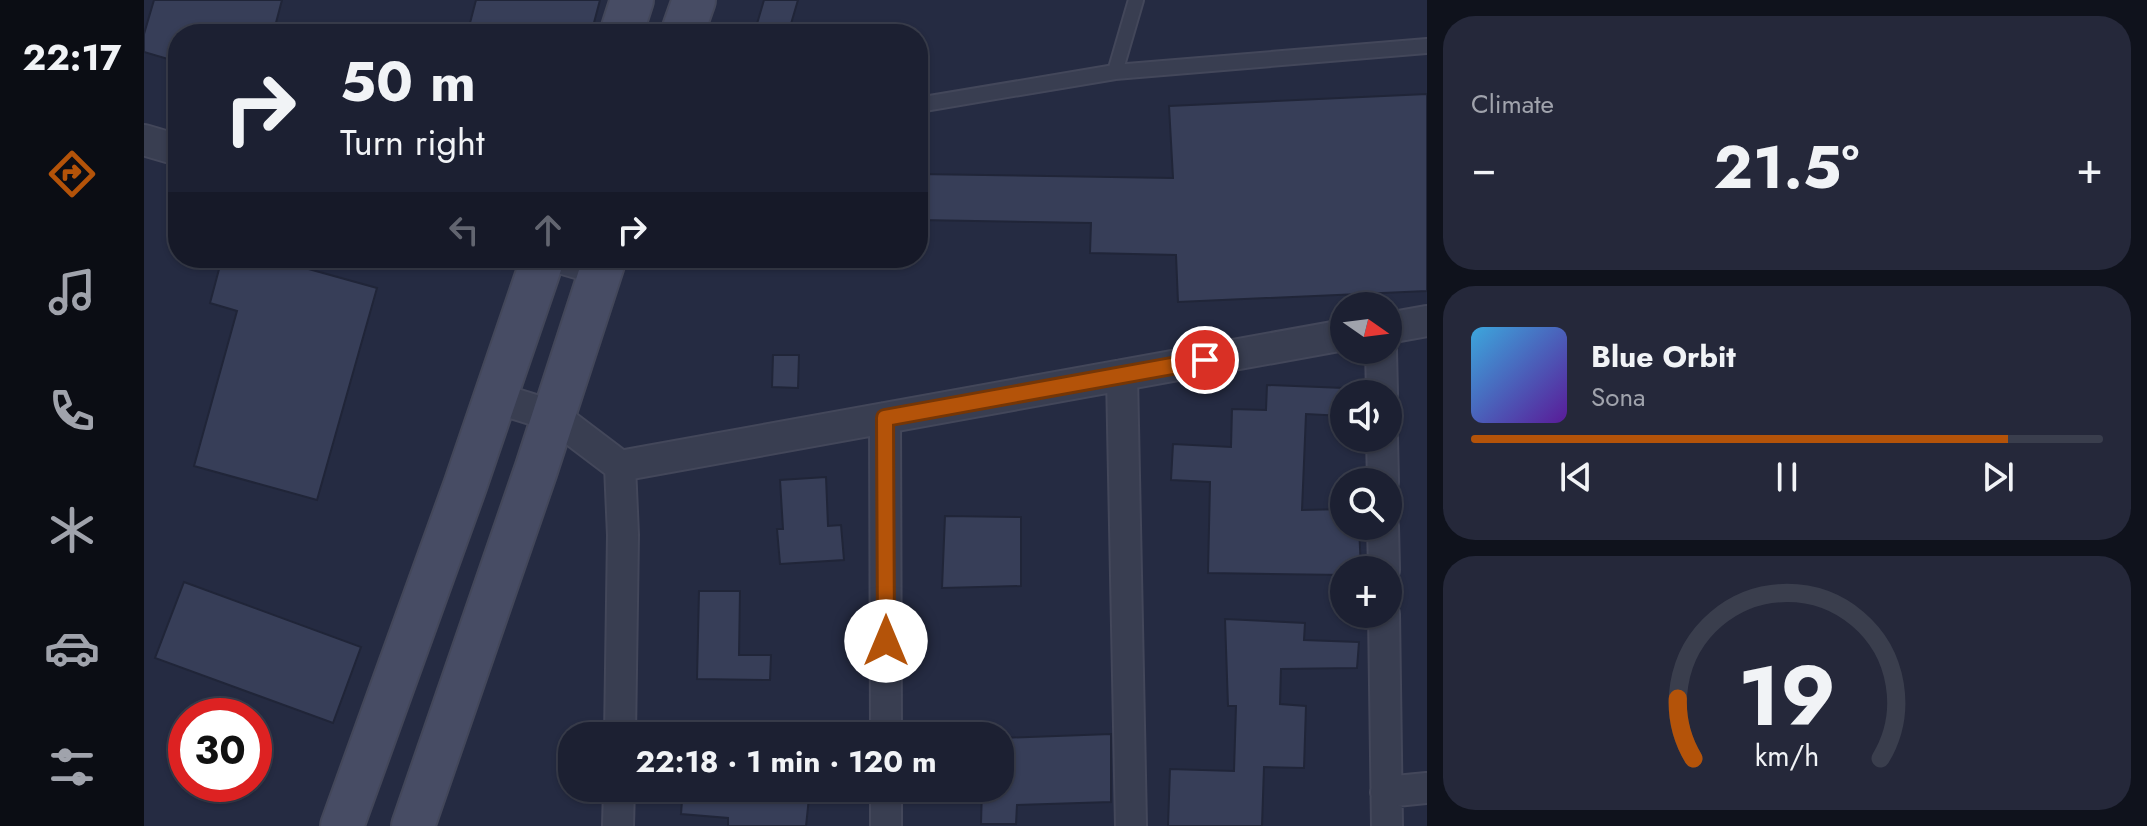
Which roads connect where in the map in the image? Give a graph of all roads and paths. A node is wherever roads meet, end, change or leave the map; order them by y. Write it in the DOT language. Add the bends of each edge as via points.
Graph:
graph roads {
  1 [pos="632,0"];
  2 [pos="694,0"];
  3 [pos="1136,0"];
  4 [pos="624,24"];
  5 [pos="686,24"];
  6 [pos="1427,46"];
  7 [pos="1115,72"];
  8 [pos="928,103"];
  9 [pos="144,140"];
  10 [pos="168,147"];
  11 [pos="540,268"];
  12 [pos="602,268"];
  13 [pos="1427,321"];
  14 [pos="1402,325"];
  15 [pos="1330,338"];
  16 [pos="1122,375"];
  17 [pos="496,398"];
  18 [pos="554,416"];
  19 [pos="885,418"];
  20 [pos="620,466"];
  21 [pos="1384,628"];
  22 [pos="620,722"];
  23 [pos="886,722"];
  24 [pos="1427,788"];
  25 [pos="1386,792"];
  26 [pos="619,802"];
  27 [pos="886,802"];
  28 [pos="342,826"];
  29 [pos="413,826"];
  30 [pos="618,826"];
  31 [pos="886,826"];
  32 [pos="1131,826"];
  33 [pos="1387,826"];
  1 -- 4 [label="main road"];
  2 -- 5 [label="main road"];
  3 -- 7 [label="lane"];
  6 -- 7 [label="lane"];
  7 -- 8 [label="lane"];
  9 -- 10 [label="street"];
  11 -- 17 [label="main road"];
  12 -- 18 [label="main road"];
  13 -- 14 [label="street"];
  15 -- 16 [label="street"];
  16 -- 19 [label="street"];
  16 -- 32 [label="street"];
  17 -- 18 [label="street"];
  17 -- 28 [label="main road"];
  18 -- 20 [label="street"];
  18 -- 29 [label="main road"];
  19 -- 20 [label="street"];
  19 -- 23 [label="street"];
  20 -- 22 [label="street"];
  21 -- 25 [label="street"];
  24 -- 25 [label="street"];
  25 -- 33 [label="street"];
  26 -- 30 [label="street"];
  27 -- 31 [label="street"];
}
